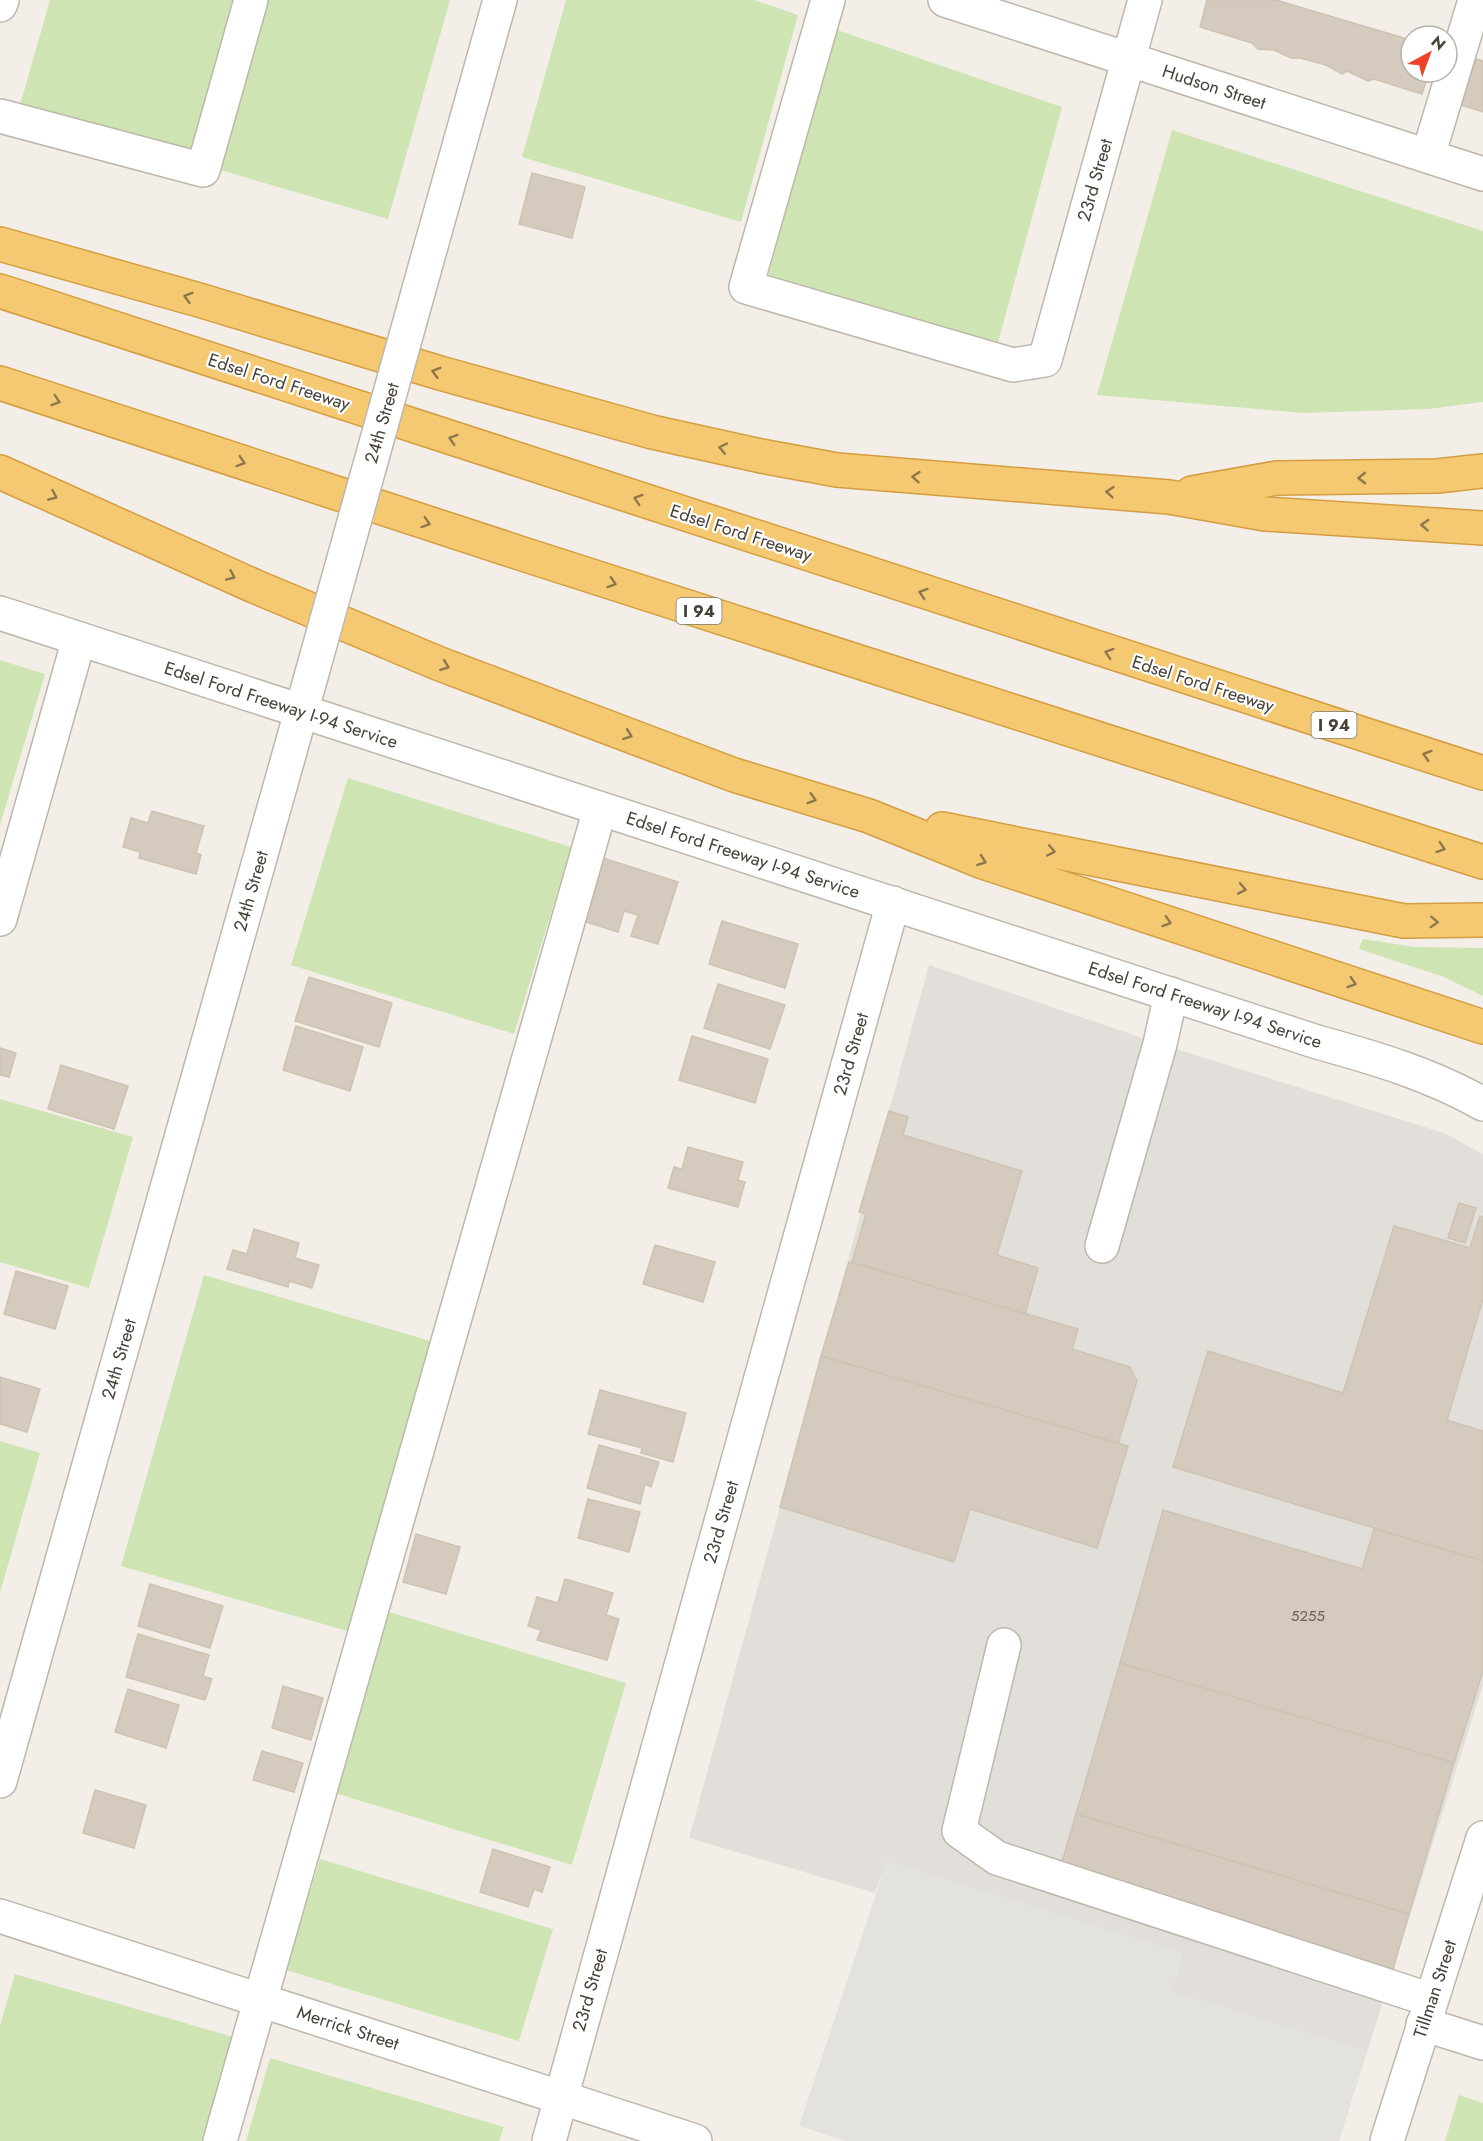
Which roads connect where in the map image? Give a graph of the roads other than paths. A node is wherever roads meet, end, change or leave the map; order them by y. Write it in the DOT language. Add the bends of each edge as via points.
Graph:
graph roads {
  1 [pos="2,0"];
  2 [pos="251,0"];
  3 [pos="500,0"];
  4 [pos="828,0"];
  5 [pos="945,0"];
  6 [pos="1145,0"];
  7 [pos="1475,0"];
  8 [pos="0,5"];
  9 [pos="1128,60"];
  10 [pos="0,116"];
  11 [pos="1428,156"];
  12 [pos="1483,174"];
  13 [pos="0,244"];
  14 [pos="0,291"];
  15 [pos="0,383"];
  16 [pos="1483,471"];
  17 [pos="0,472"];
  18 [pos="1168,497"];
  19 [pos="1483,528"];
  20 [pos="0,613"];
  21 [pos="80,639"];
  22 [pos="301,711"];
  23 [pos="1483,773"];
  24 [pos="600,808"];
  25 [pos="869,816"];
  26 [pos="1483,862"];
  27 [pos="893,903"];
  28 [pos="0,919"];
  29 [pos="1483,920"];
  30 [pos="1171,994"];
  31 [pos="1483,1027"];
  32 [pos="1483,1104"];
  33 [pos="1102,1245"];
  34 [pos="1004,1645"];
  35 [pos="0,1782"];
  36 [pos="1483,1838"];
  37 [pos="0,1916"];
  38 [pos="260,2000"];
  39 [pos="1427,2012"];
  40 [pos="1483,2043"];
  41 [pos="561,2097"];
  42 [pos="220,2141"];
  43 [pos="549,2141"];
  44 [pos="695,2141"];
  45 [pos="1387,2141"];
  1 -- 8 [label="street"];
  2 -- 10 [label="street" via="203,170"];
  3 -- 22 [label="street, 24th Street, bridge"];
  4 -- 9 [label="street, 23rd Street" via="746,287 1012,365 1045,360"];
  5 -- 9 [label="street, Hudson Street"];
  6 -- 9 [label="street, 23rd Street"];
  7 -- 11 [label="street"];
  9 -- 11 [label="street, Hudson Street"];
  11 -- 12 [label="street, Hudson Street"];
  18 -- 13 [label="highway, one-way" via="837,470 761,456 652,432 440,373"];
  23 -- 14 [label="highway, Edsel Ford Freeway / I 94, one-way"];
  15 -- 26 [label="highway, I 94, one-way"];
  16 -- 18 [label="highway, one-way" via="1437,476 1277,478"];
  17 -- 25 [label="highway, one-way" via="440,664 734,775"];
  19 -- 18 [label="highway, one-way" via="1265,514"];
  20 -- 21 [label="street, Edsel Ford Freeway I-94 Service"];
  21 -- 22 [label="street, Edsel Ford Freeway I-94 Service"];
  21 -- 28 [label="street"];
  22 -- 24 [label="street, Edsel Ford Freeway I-94 Service"];
  22 -- 35 [label="street, 24th Street"];
  24 -- 27 [label="street, Edsel Ford Freeway I-94 Service"];
  24 -- 38 [label="street"];
  25 -- 29 [label="highway, one-way" via="1404,921"];
  25 -- 31 [label="highway, one-way" via="983,861"];
  27 -- 30 [label="street, Edsel Ford Freeway I-94 Service"];
  27 -- 41 [label="street, 23rd Street"];
  30 -- 32 [label="street, Edsel Ford Freeway I-94 Service" via="1395,1064"];
  30 -- 33 [label="street"];
  34 -- 39 [label="street" via="959,1831 997,1858"];
  36 -- 39 [label="street, Tillman Street"];
  37 -- 38 [label="street, Merrick Street"];
  38 -- 41 [label="street, Merrick Street"];
  38 -- 42 [label="street"];
  39 -- 40 [label="street"];
  39 -- 45 [label="street, Tillman Street"];
  41 -- 43 [label="street, 23rd Street"];
  41 -- 44 [label="street, Merrick Street"];
}
